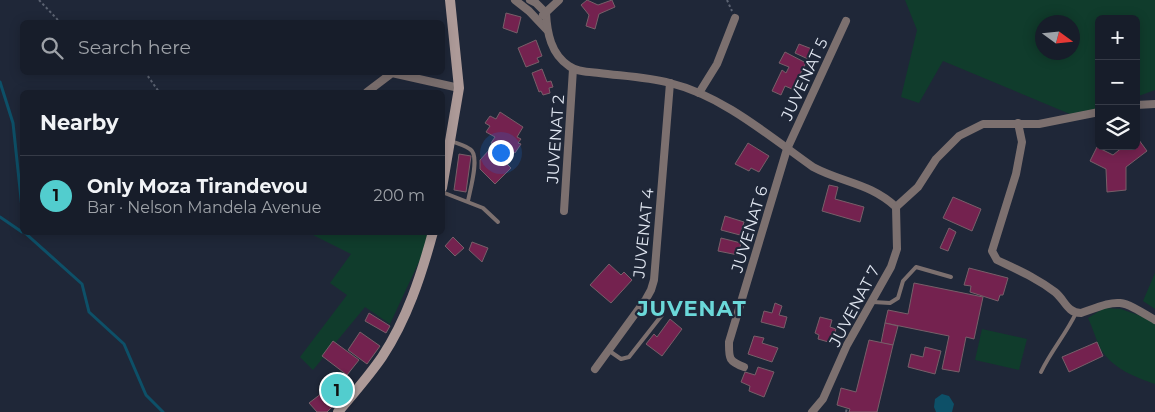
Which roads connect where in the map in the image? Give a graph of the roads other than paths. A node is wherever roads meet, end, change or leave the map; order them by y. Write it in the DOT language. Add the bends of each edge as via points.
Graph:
graph roads {
  1 [pos="452,0"];
  2 [pos="515,0"];
  3 [pos="530,0"];
  4 [pos="559,0"];
  5 [pos="546,13"];
  6 [pos="735,18"];
  7 [pos="537,19"];
  8 [pos="846,21"];
  9 [pos="547,30"];
  10 [pos="573,68"];
  11 [pos="389,75"];
  12 [pos="401,75"];
  13 [pos="670,83"];
  14 [pos="459,88"];
  15 [pos="370,90"];
  16 [pos="699,93"];
  17 [pos="1155,104"];
  18 [pos="1140,105"];
  19 [pos="1095,113"];
  20 [pos="1018,124"];
  21 [pos="451,141"];
  22 [pos="787,149"];
  23 [pos="445,172"];
  24 [pos="445,193"];
  25 [pos="468,201"];
  26 [pos="896,206"];
  27 [pos="564,211"];
  28 [pos="498,222"];
  29 [pos="432,235"];
  30 [pos="951,277"];
  31 [pos="873,302"];
  32 [pos="1076,313"];
  33 [pos="662,315"];
  34 [pos="1155,320"];
  35 [pos="608,350"];
  36 [pos="744,367"];
  37 [pos="595,369"];
  38 [pos="1041,372"];
  39 [pos="338,412"];
  40 [pos="812,412"];
  1 -- 14 [label="street"];
  2 -- 7 [label="street"];
  3 -- 5 [label="street"];
  4 -- 5 [label="street"];
  5 -- 7 [label="street"];
  5 -- 9 [label="street"];
  6 -- 16 [label="street" via="717,64"];
  7 -- 9 [label="street"];
  8 -- 22 [label="street, JUVENAT 5"];
  9 -- 10 [label="street" via="554,50"];
  10 -- 13 [label="street"];
  10 -- 27 [label="street, JUVENAT 2"];
  11 -- 15 [label="street"];
  12 -- 14 [label="street"];
  13 -- 16 [label="street"];
  13 -- 35 [label="street, JUVENAT 4" via="654,280 646,299"];
  14 -- 21 [label="street"];
  16 -- 22 [label="street" via="718,101"];
  17 -- 18 [label="street"];
  19 -- 20 [label="street" via="1039,124"];
  20 -- 26 [label="street" via="982,124 959,136 936,159 918,187"];
  20 -- 32 [label="street" via="1022,142 1016,174 992,251 997,260 1026,272 1058,294"];
  21 -- 23 [label="street"];
  21 -- 25 [label="lane" via="465,146 476,158"];
  22 -- 26 [label="street" via="828,175 876,191"];
  22 -- 36 [label="street, JUVENAT 6" via="729,342 729,357"];
  24 -- 25 [label="lane"];
  25 -- 28 [label="lane" via="483,208"];
  26 -- 31 [label="street, JUVENAT 7" via="897,249"];
  29 -- 39 [label="street" via="413,299 396,333 381,358"];
  30 -- 31 [label="lane" via="916,267 903,281 898,298 890,303"];
  31 -- 40 [label="street, JUVENAT 7" via="847,346 824,399"];
  32 -- 34 [label="street" via="1124,302"];
  32 -- 38 [label="lane"];
  33 -- 35 [label="lane" via="630,357 621,359"];
  35 -- 37 [label="street, JUVENAT 4"];
}
